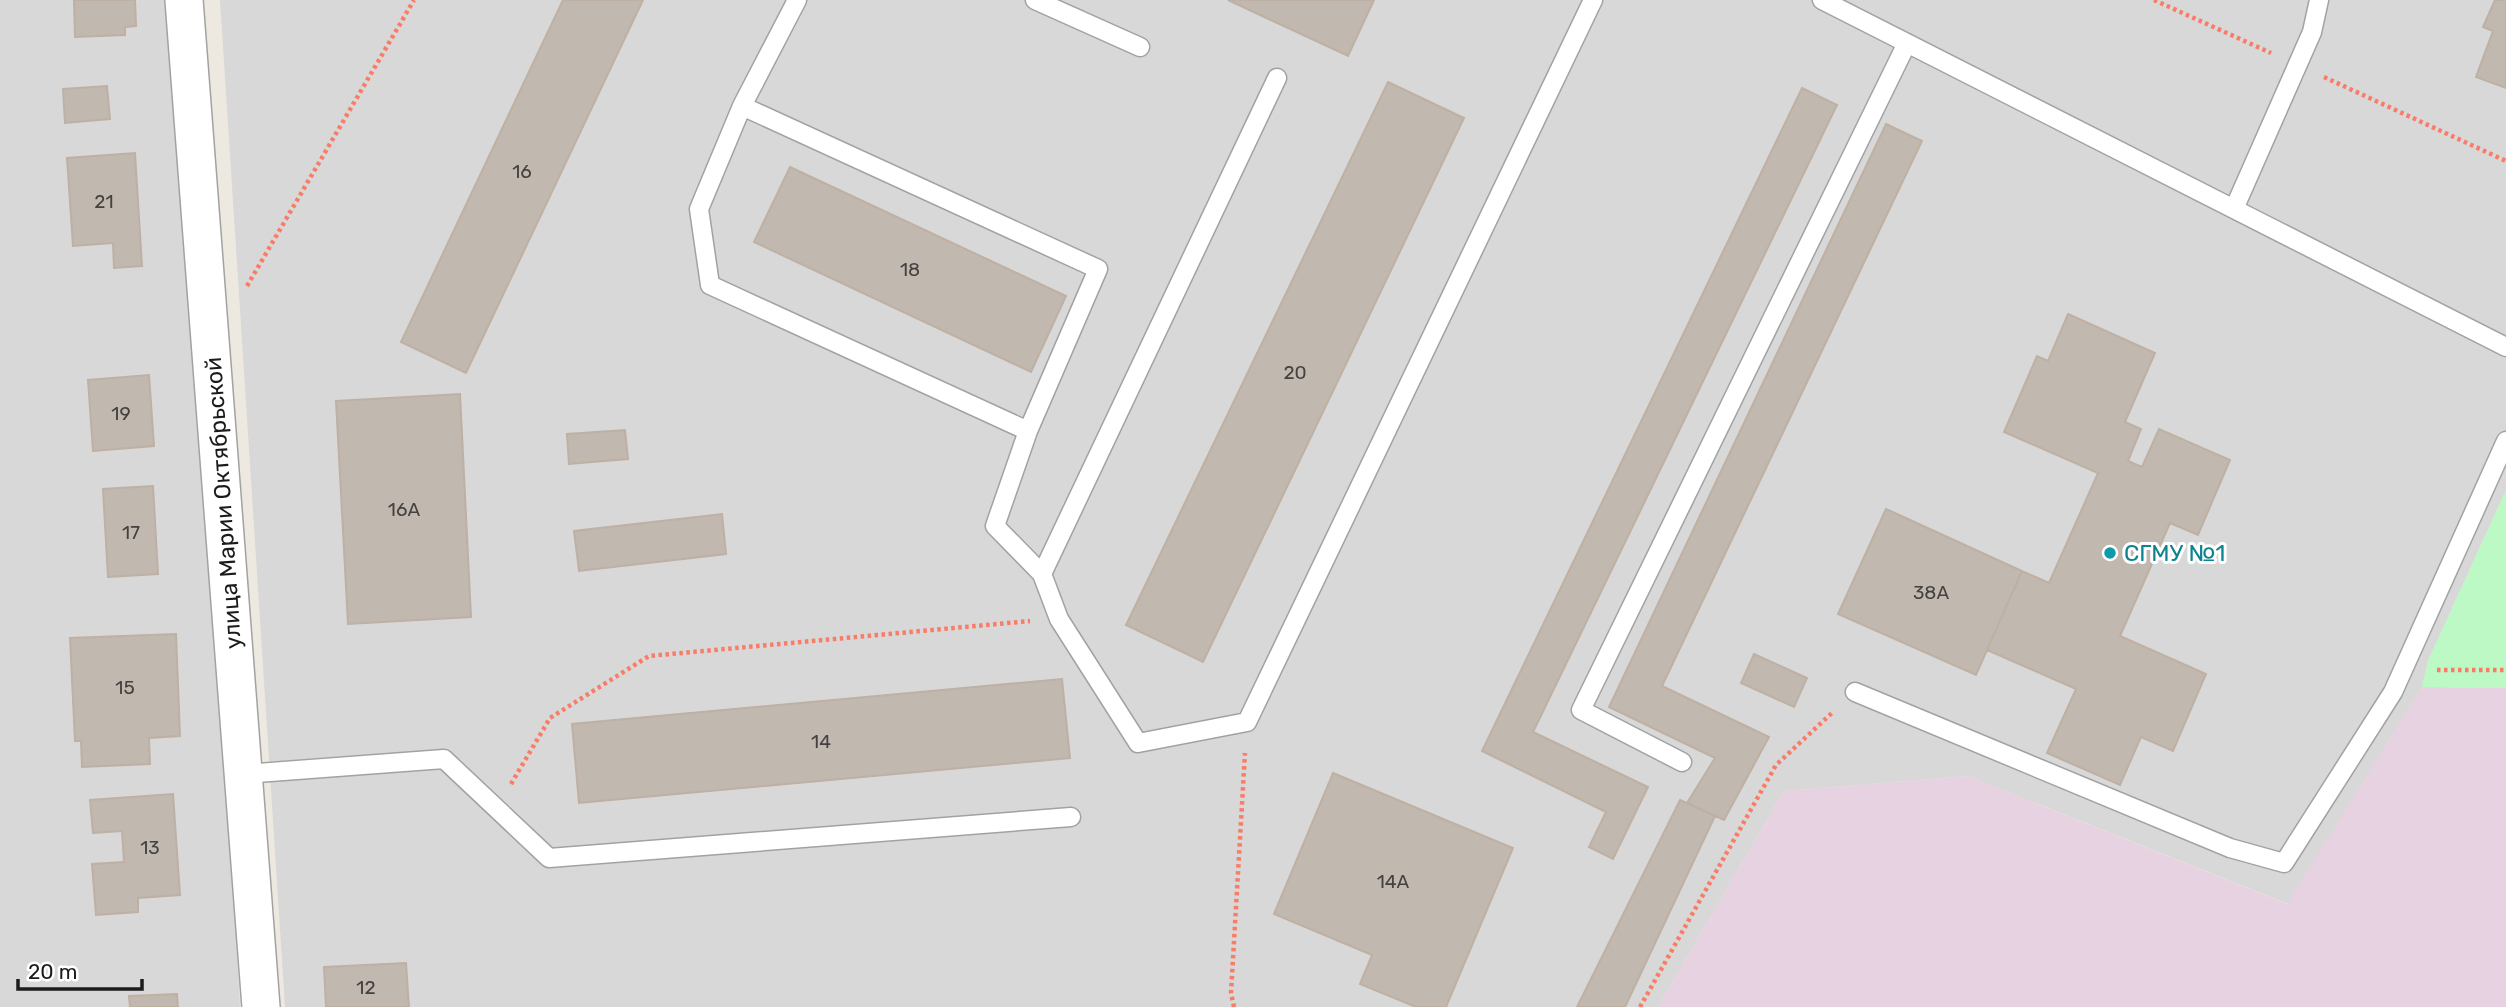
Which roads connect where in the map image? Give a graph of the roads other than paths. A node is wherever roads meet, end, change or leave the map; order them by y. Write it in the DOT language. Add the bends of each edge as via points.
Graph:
graph roads {
  1 [pos="184,0"];
  2 [pos="797,0"];
  3 [pos="1035,0"];
  4 [pos="1593,0"];
  5 [pos="1822,0"];
  6 [pos="2319,0"];
  7 [pos="1908,43"];
  8 [pos="1140,47"];
  9 [pos="1277,78"];
  10 [pos="742,106"];
  11 [pos="2234,209"];
  12 [pos="2506,347"];
  13 [pos="1028,431"];
  14 [pos="2506,441"];
  15 [pos="1042,574"];
  16 [pos="1855,692"];
  17 [pos="1682,762"];
  18 [pos="243,774"];
  19 [pos="1071,817"];
  20 [pos="261,1007"];
  1 -- 18 [label="street, улица Марии Октябрьской"];
  2 -- 10 [label="lane"];
  3 -- 8 [label="lane"];
  4 -- 15 [label="lane" via="1247,722 1138,743 1059,619"];
  5 -- 7 [label="lane"];
  6 -- 11 [label="lane" via="2312,32"];
  7 -- 11 [label="lane"];
  7 -- 17 [label="lane" via="1581,709"];
  9 -- 15 [label="lane"];
  10 -- 13 [label="lane" via="699,209 710,285"];
  10 -- 13 [label="lane" via="1098,269"];
  11 -- 12 [label="lane"];
  13 -- 15 [label="lane" via="995,526"];
  14 -- 16 [label="lane" via="2393,692 2284,863 2230,848"];
  18 -- 19 [label="lane" via="444,759 549,858"];
  18 -- 20 [label="street, улица Марии Октябрьской"];
}
